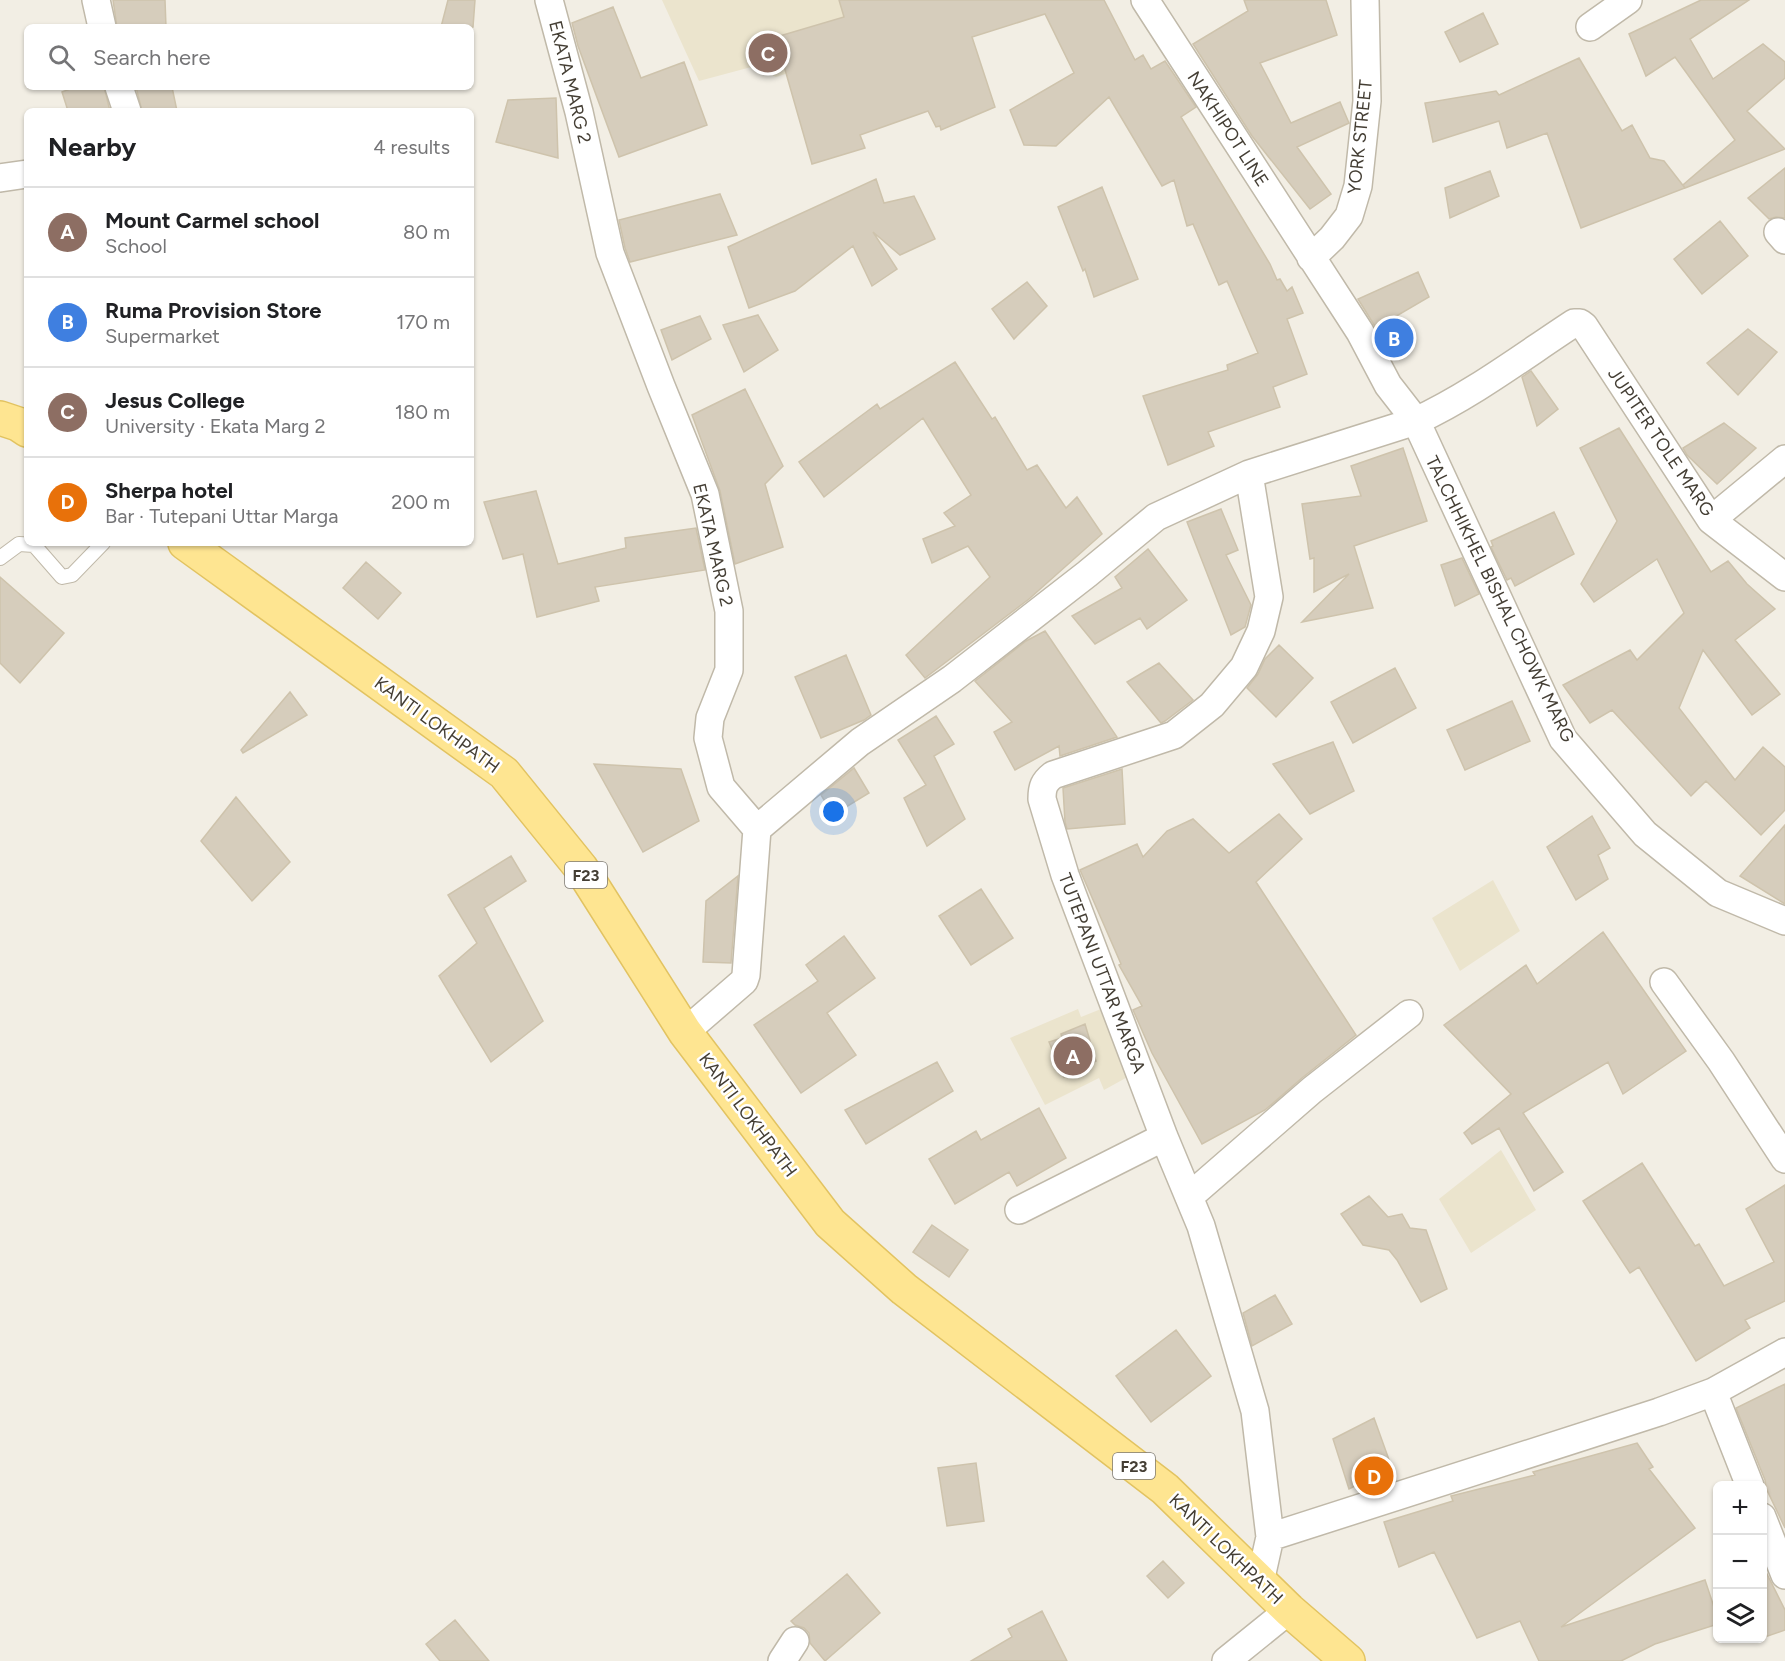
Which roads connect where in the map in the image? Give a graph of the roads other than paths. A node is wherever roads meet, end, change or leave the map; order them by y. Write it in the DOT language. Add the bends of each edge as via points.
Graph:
graph roads {
  1 [pos="96,0"];
  2 [pos="549,0"];
  3 [pos="1145,0"];
  4 [pos="1365,0"];
  5 [pos="1629,0"];
  6 [pos="101,24"];
  7 [pos="1590,27"];
  8 [pos="120,90"];
  9 [pos="126,108"];
  10 [pos="24,174"];
  11 [pos="0,178"];
  12 [pos="1311,258"];
  13 [pos="0,418"];
  14 [pos="1416,421"];
  15 [pos="24,428"];
  16 [pos="1785,459"];
  17 [pos="1249,474"];
  18 [pos="1711,520"];
  19 [pos="24,544"];
  20 [pos="35,546"];
  21 [pos="100,546"];
  22 [pos="189,546"];
  23 [pos="0,558"];
  24 [pos="1785,577"];
  25 [pos="757,829"];
  26 [pos="1785,921"];
  27 [pos="1664,982"];
  28 [pos="1409,1014"];
  29 [pos="685,1032"];
  30 [pos="1164,1137"];
  31 [pos="1785,1159"];
  32 [pos="1190,1196"];
  33 [pos="1018,1210"];
  34 [pos="1785,1352"];
  35 [pos="1713,1392"];
  36 [pos="1748,1481"];
  37 [pos="1767,1530"];
  38 [pos="1270,1537"];
  39 [pos="1785,1575"];
  40 [pos="1260,1582"];
  41 [pos="1289,1610"];
  42 [pos="1226,1661"];
  43 [pos="1348,1661"];
  1 -- 6 [label="street"];
  2 -- 25 [label="street, EKATA MARG 2" via="610,253 705,494 729,611 729,670 711,717 708,738 721,787"];
  3 -- 12 [label="street, NAKHIPOT LINE"];
  4 -- 12 [label="street, YORK STREET" via="1367,101 1358,186 1349,216"];
  5 -- 7 [label="street"];
  8 -- 9 [label="street"];
  10 -- 11 [label="street"];
  12 -- 14 [label="street, NAKHIPOT LINE" via="1360,332 1388,385"];
  13 -- 15 [label="main road"];
  14 -- 17 [label="street"];
  14 -- 18 [label="street, JUPITER TOLE MARG" via="1464,395 1574,323 1584,326"];
  14 -- 26 [label="street, TALCHHIKHEL BISHAL CHOWK MARG" via="1563,739 1645,834 1718,893"];
  16 -- 18 [label="street"];
  17 -- 25 [label="street" via="1155,517 951,679 860,742"];
  17 -- 30 [label="street, TUTEPANI UTTAR MARGA" via="1269,597 1261,631 1244,667 1212,705 1174,735 1053,775 1042,788 1065,875"];
  18 -- 24 [label="street, JUPITER TOLE MARG"];
  19 -- 23 [label="lane"];
  20 -- 21 [label="lane" via="62,577 72,575"];
  22 -- 29 [label="main road, KANTI LOKHPATH / F23" via="504,773 581,868"];
  25 -- 29 [label="street" via="744,981"];
  27 -- 31 [label="street" via="1721,1060"];
  28 -- 32 [label="street" via="1312,1090"];
  29 -- 40 [label="main road, KANTI LOKHPATH / F23" via="830,1223 904,1289 1166,1490"];
  30 -- 32 [label="street, TUTEPANI UTTAR MARGA"];
  30 -- 33 [label="street"];
  32 -- 38 [label="street, TUTEPANI UTTAR MARGA" via="1255,1411"];
  34 -- 35 [label="street"];
  35 -- 36 [label="street"];
  35 -- 38 [label="street"];
  37 -- 39 [label="street"];
  38 -- 40 [label="street, TUTEPANI UTTAR MARGA"];
  40 -- 41 [label="main road, KANTI LOKHPATH / F23"];
  41 -- 42 [label="street"];
  41 -- 43 [label="main road, KANTI LOKHPATH / F23"];
}
